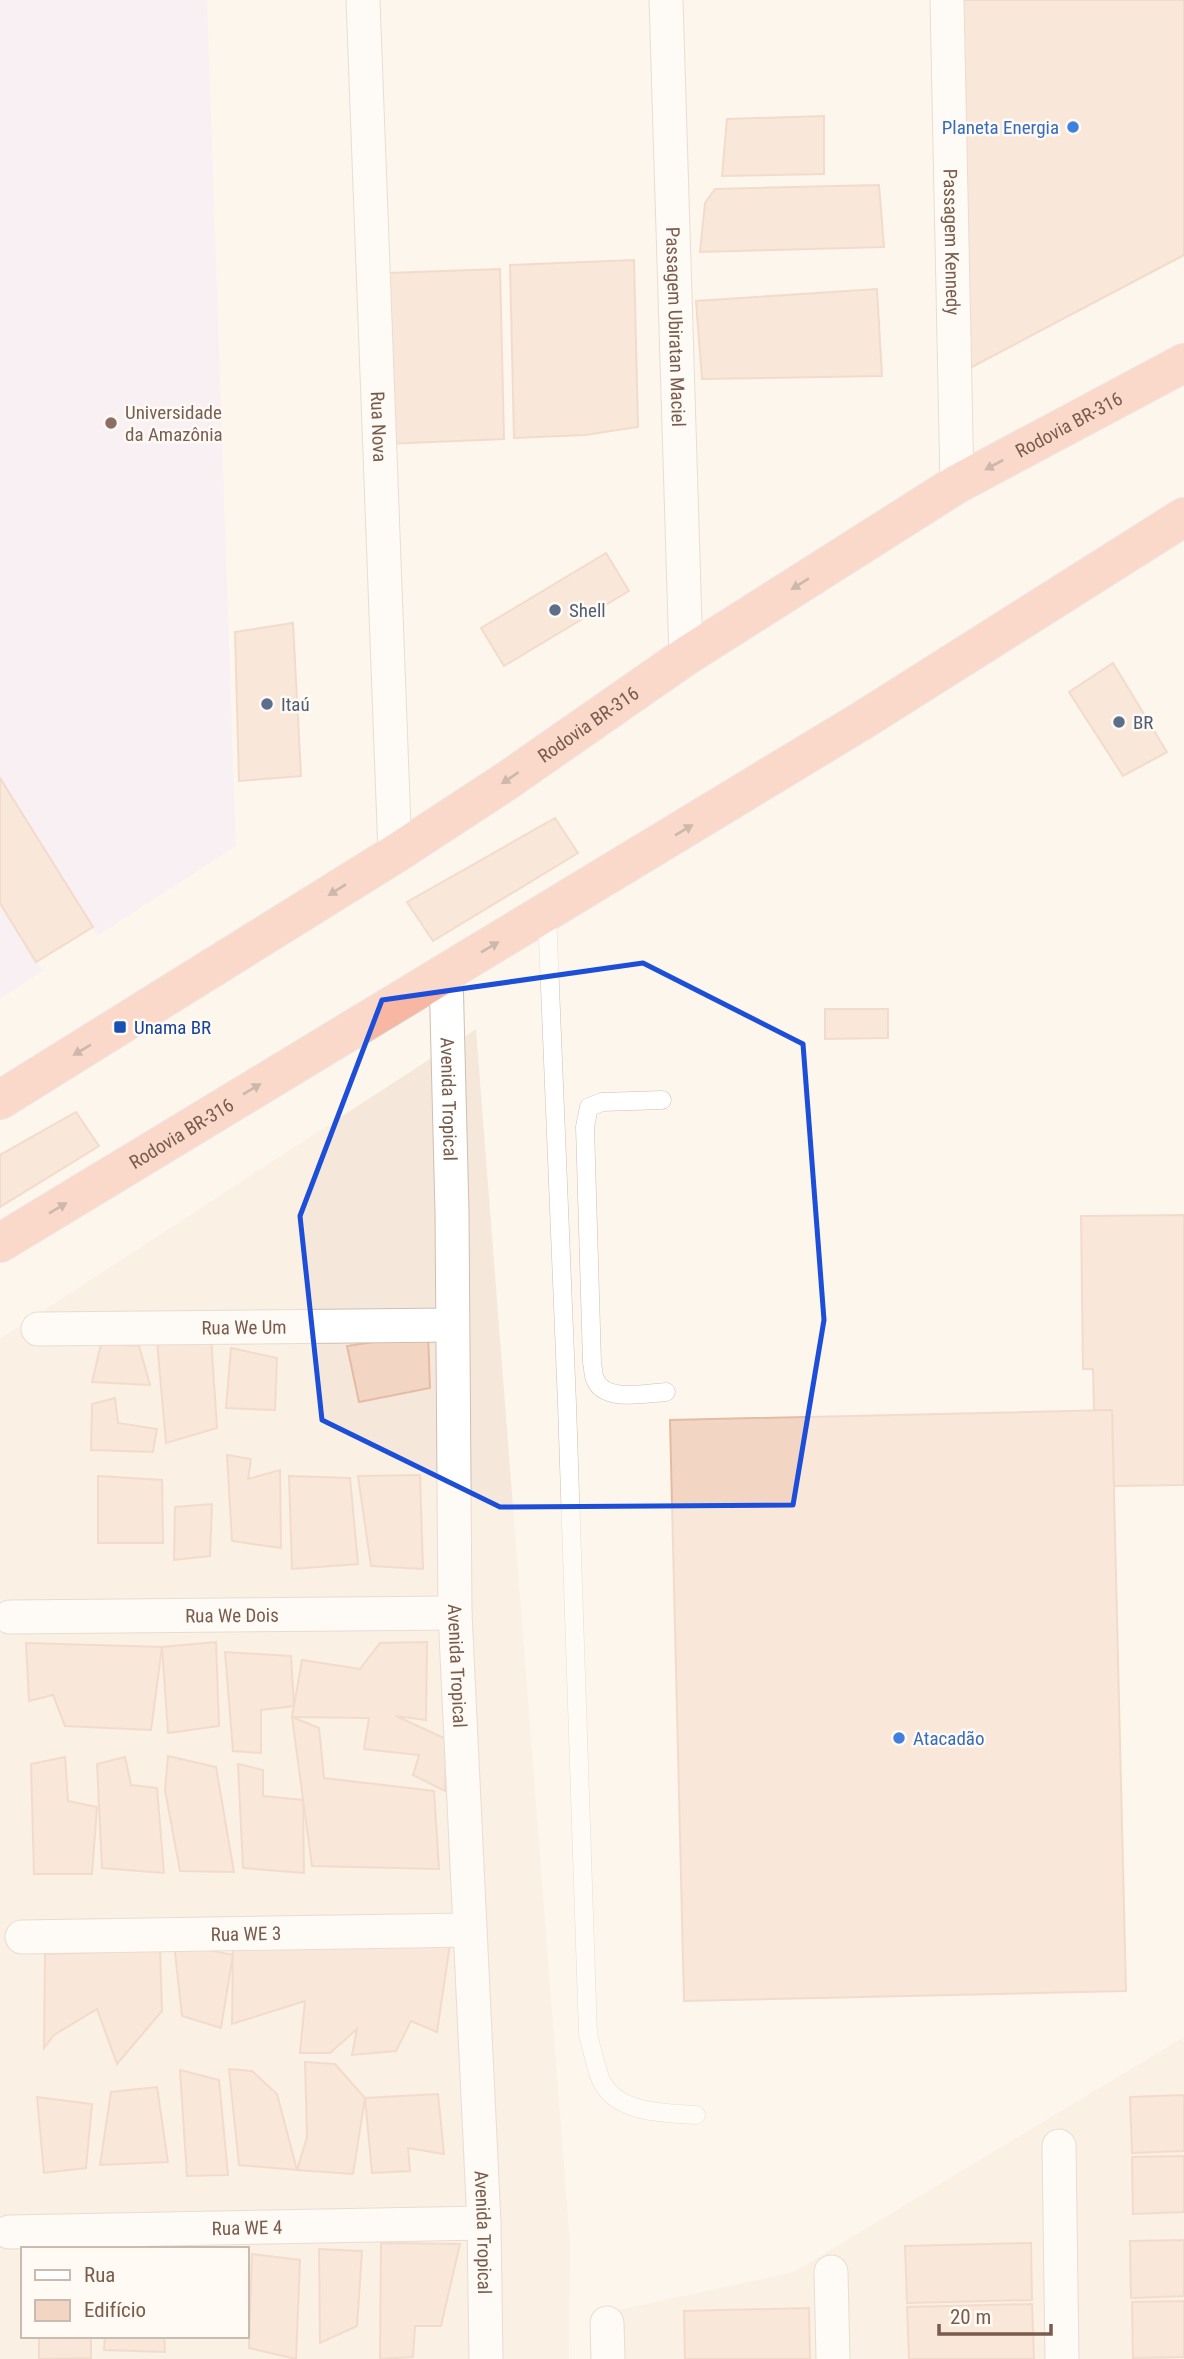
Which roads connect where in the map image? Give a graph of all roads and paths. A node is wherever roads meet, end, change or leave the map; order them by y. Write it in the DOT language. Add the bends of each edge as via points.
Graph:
graph roads {
  1 [pos="363,0"];
  2 [pos="666,0"];
  3 [pos="947,0"];
  4 [pos="1184,363"];
  5 [pos="957,484"];
  6 [pos="1184,517"];
  7 [pos="686,656"];
  8 [pos="395,854"];
  9 [pos="547,913"];
  10 [pos="446,973"];
  11 [pos="0,1100"];
  12 [pos="662,1100"];
  13 [pos="0,1243"];
  14 [pos="452,1325"];
  15 [pos="38,1329"];
  16 [pos="666,1392"];
  17 [pos="455,1613"];
  18 [pos="10,1617"];
  19 [pos="470,1930"];
  20 [pos="22,1937"];
  21 [pos="696,2115"];
  22 [pos="1059,2146"];
  23 [pos="484,2223"];
  24 [pos="9,2232"];
  25 [pos="831,2272"];
  26 [pos="607,2323"];
  27 [pos="486,2359"];
  28 [pos="608,2359"];
  29 [pos="833,2359"];
  30 [pos="1062,2359"];
  1 -- 8 [label="street, Rua Nova"];
  2 -- 7 [label="street, Passagem Ubiratan Maciel"];
  3 -- 5 [label="street, Passagem Kennedy"];
  4 -- 5 [label="highway, Rodovia BR-316, one-way"];
  5 -- 7 [label="highway, Rodovia BR-316, one-way"];
  9 -- 6 [label="highway, Rodovia BR-316, one-way"];
  7 -- 8 [label="highway, Rodovia BR-316, one-way"];
  8 -- 11 [label="highway, Rodovia BR-316, one-way"];
  10 -- 9 [label="highway, Rodovia BR-316, one-way"];
  9 -- 21 [label="lane" via="588,2035 601,2080 620,2102 654,2113"];
  13 -- 10 [label="highway, Rodovia BR-316, one-way"];
  10 -- 14 [label="street, Avenida Tropical"];
  12 -- 16 [label="lane" via="602,1102 589,1107 584,1127 595,1381 614,1394"];
  14 -- 15 [label="street, Rua We Um"];
  14 -- 17 [label="street, Avenida Tropical"];
  17 -- 18 [label="street, Rua We Dois"];
  17 -- 19 [label="street, Avenida Tropical"];
  19 -- 20 [label="street, Rua WE 3"];
  19 -- 23 [label="street, Avenida Tropical"];
  22 -- 30 [label="street"];
  23 -- 24 [label="street, Rua WE 4"];
  23 -- 27 [label="street, Avenida Tropical"];
  25 -- 29 [label="street"];
  26 -- 28 [label="street"];
}
